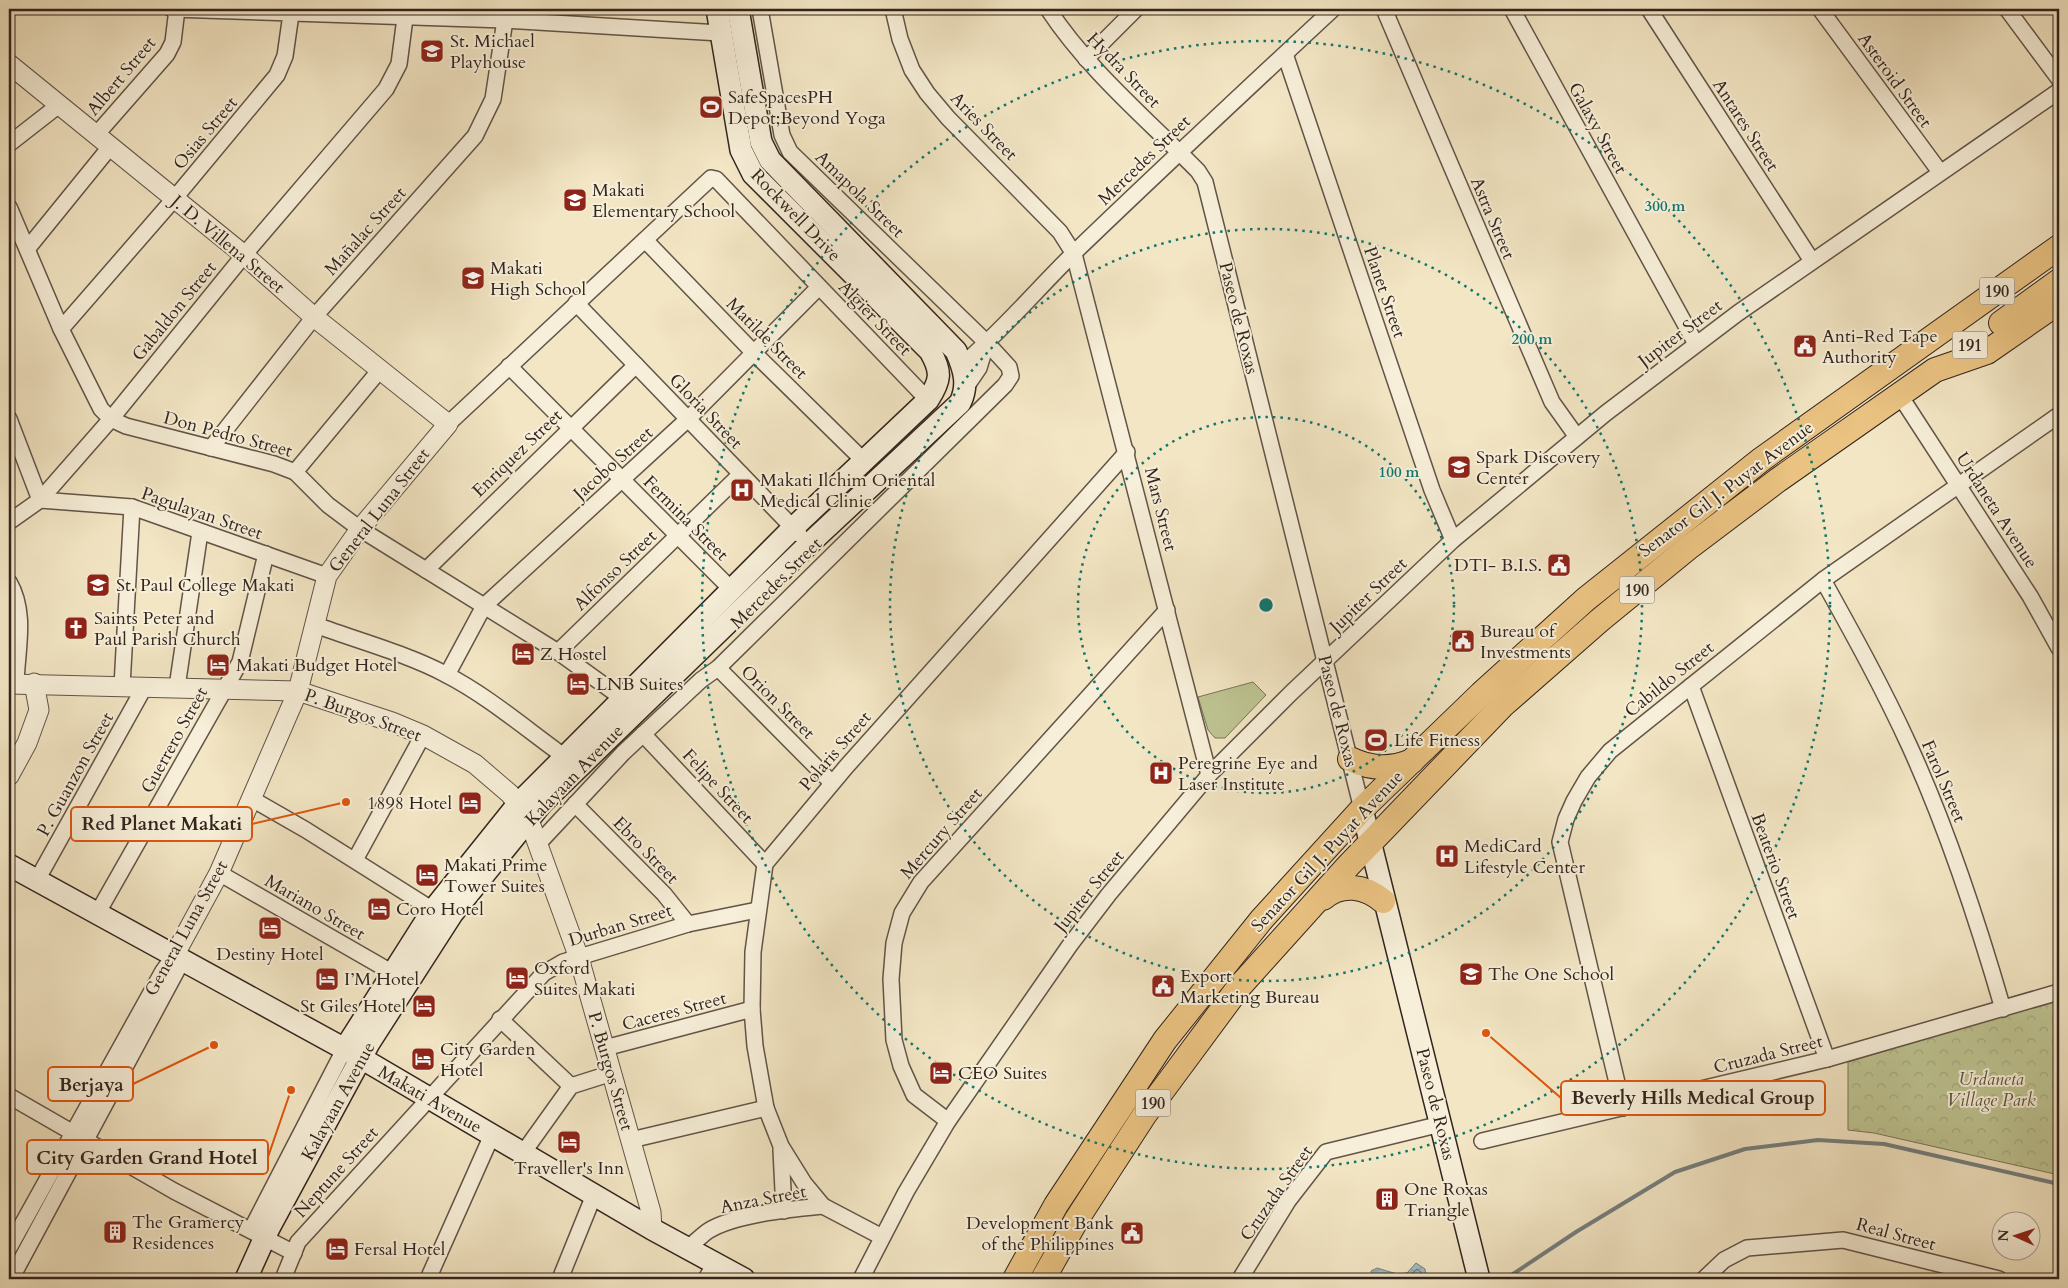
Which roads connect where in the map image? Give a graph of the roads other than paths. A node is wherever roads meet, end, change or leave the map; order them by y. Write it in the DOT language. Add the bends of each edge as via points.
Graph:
graph roads {
  1 [pos="172,9"];
  2 [pos="177,9"];
  3 [pos="717,9"];
  4 [pos="738,9"];
  5 [pos="760,9"];
  6 [pos="893,9"];
  7 [pos="1048,9"];
  8 [pos="1136,9"];
  9 [pos="1333,9"];
  10 [pos="1384,9"];
  11 [pos="1512,9"];
  12 [pos="1649,9"];
  13 [pos="1820,9"];
  14 [pos="2007,9"];
  15 [pos="291,14"];
  16 [pos="404,18"];
  17 [pos="505,20"];
  18 [pos="720,33"];
  19 [pos="1285,54"];
  20 [pos="1086,59"];
  21 [pos="9,64"];
  22 [pos="2059,80"];
  23 [pos="2059,91"];
  24 [pos="59,105"];
  25 [pos="103,141"];
  26 [pos="9,144"];
  27 [pos="1179,152"];
  28 [pos="1940,172"];
  29 [pos="712,178"];
  30 [pos="174,199"];
  31 [pos="9,207"];
  32 [pos="645,240"];
  33 [pos="2059,247"];
  34 [pos="28,248"];
  35 [pos="1074,254"];
  36 [pos="244,255"];
  37 [pos="2059,258"];
  38 [pos="1812,261"];
  39 [pos="2059,281"];
  40 [pos="819,287"];
  41 [pos="2059,302"];
  42 [pos="576,303"];
  43 [pos="2001,312"];
  44 [pos="314,317"];
  45 [pos="61,329"];
  46 [pos="1937,336"];
  47 [pos="987,343"];
  48 [pos="1696,344"];
  49 [pos="754,353"];
  50 [pos="636,365"];
  51 [pos="962,365"];
  52 [pos="509,366"];
  53 [pos="1935,370"];
  54 [pos="379,371"];
  55 [pos="966,387"];
  56 [pos="932,393"];
  57 [pos="1899,394"];
  58 [pos="2059,415"];
  59 [pos="111,419"];
  60 [pos="688,419"];
  61 [pos="9,420"];
  62 [pos="448,424"];
  63 [pos="570,428"];
  64 [pos="1577,437"];
  65 [pos="211,448"];
  66 [pos="1127,452"];
  67 [pos="864,460"];
  68 [pos="295,472"];
  69 [pos="741,474"];
  70 [pos="622,480"];
  71 [pos="1959,486"];
  72 [pos="40,500"];
  73 [pos="132,507"];
  74 [pos="9,522"];
  75 [pos="793,528"];
  76 [pos="360,529"];
  77 [pos="200,532"];
  78 [pos="677,536"];
  79 [pos="1453,540"];
  80 [pos="809,544"];
  81 [pos="266,554"];
  82 [pos="426,570"];
  83 [pos="327,576"];
  84 [pos="1823,580"];
  85 [pos="9,582"];
  86 [pos="731,589"];
  87 [pos="484,606"];
  88 [pos="1167,610"];
  89 [pos="316,625"];
  90 [pos="2059,648"];
  91 [pos="558,652"];
  92 [pos="1326,661"];
  93 [pos="718,668"];
  94 [pos="447,675"];
  95 [pos="19,683"];
  96 [pos="122,686"];
  97 [pos="145,686"];
  98 [pos="1691,686"];
  99 [pos="177,687"];
  100 [pos="224,689"];
  101 [pos="298,691"];
  102 [pos="622,698"];
  103 [pos="643,734"];
  104 [pos="423,735"];
  105 [pos="565,757"];
  106 [pos="1350,759"];
  107 [pos="1412,761"];
  108 [pos="1209,775"];
  109 [pos="9,776"];
  110 [pos="832,783"];
  111 [pos="252,800"];
  112 [pos="575,804"];
  113 [pos="1362,809"];
  114 [pos="523,812"];
  115 [pos="1370,843"];
  116 [pos="536,845"];
  117 [pos="354,860"];
  118 [pos="766,864"];
  119 [pos="9,865"];
  120 [pos="218,873"];
  121 [pos="36,880"];
  122 [pos="1383,901"];
  123 [pos="1318,902"];
  124 [pos="433,910"];
  125 [pos="757,910"];
  126 [pos="97,914"];
  127 [pos="688,924"];
  128 [pos="178,958"];
  129 [pos="578,958"];
  130 [pos="393,973"];
  131 [pos="2059,992"];
  132 [pos="752,1009"];
  133 [pos="2003,1009"];
  134 [pos="500,1019"];
  135 [pos="605,1048"];
  136 [pos="353,1054"];
  137 [pos="1827,1059"];
  138 [pos="612,1074"];
  139 [pos="571,1086"];
  140 [pos="12,1097"];
  141 [pos="429,1098"];
  142 [pos="766,1108"];
  143 [pos="1624,1108"];
  144 [pos="948,1121"];
  145 [pos="1441,1124"];
  146 [pos="492,1135"];
  147 [pos="78,1137"];
  148 [pos="632,1140"];
  149 [pos="1482,1141"];
  150 [pos="780,1146"];
  151 [pos="523,1154"];
  152 [pos="594,1195"];
  153 [pos="823,1206"];
  154 [pos="784,1210"];
  155 [pos="26,1216"];
  156 [pos="40,1224"];
  157 [pos="652,1229"];
  158 [pos="258,1233"];
  159 [pos="882,1237"];
  160 [pos="10,1242"];
  161 [pos="687,1249"];
  162 [pos="294,1253"];
  163 [pos="710,1271"];
  164 [pos="1949,1274"];
  165 [pos="10,1279"];
  166 [pos="246,1279"];
  167 [pos="282,1279"];
  168 [pos="428,1279"];
  169 [pos="560,1279"];
  170 [pos="744,1279"];
  171 [pos="861,1279"];
  172 [pos="1015,1279"];
  173 [pos="1043,1279"];
  174 [pos="1240,1279"];
  175 [pos="1479,1279"];
  176 [pos="1704,1279"];
  177 [pos="1999,1279"];
  1 -- 2 [label="street"];
  2 -- 15 [label="street"];
  2 -- 25 [label="street, Albert Street" via="173,42 167,54"];
  3 -- 18 [label="main road, Rockwell Drive"];
  4 -- 51 [label="main road, Rockwell Drive" via="759,133 770,160 956,351"];
  5 -- 47 [label="street, Amapola Street" via="782,135 790,152"];
  6 -- 35 [label="street, Aries Street" via="912,70 927,93 1060,232"];
  7 -- 20 [label="street, Hydra Street"];
  8 -- 20 [label="street"];
  9 -- 19 [label="street, Mercedes Street"];
  10 -- 64 [label="street, Astra Street" via="1552,402"];
  11 -- 48 [label="street, Galaxy Street"];
  12 -- 38 [label="street, Antares Street"];
  13 -- 28 [label="street, Asteroid Street"];
  14 -- 22 [label="street"];
  15 -- 16 [label="street"];
  15 -- 30 [label="street, Osias Street" via="286,56 277,75"];
  16 -- 17 [label="street"];
  16 -- 36 [label="street, Gabaldon Street" via="399,64 386,89"];
  17 -- 18 [label="street"];
  17 -- 44 [label="street, Mañalac Street" via="493,99 475,136"];
  18 -- 56 [label="main road, Rockwell Drive" via="741,150 753,174 930,351 939,372"];
  19 -- 27 [label="street, Mercedes Street"];
  19 -- 79 [label="street, Planet Street" via="1432,490"];
  20 -- 27 [label="street, Hydra Street"];
  21 -- 24 [label="street, J. D. Villena Street"];
  23 -- 28 [label="street, Jupiter Street"];
  24 -- 25 [label="street, J. D. Villena Street"];
  24 -- 26 [label="street"];
  25 -- 30 [label="street, J. D. Villena Street"];
  25 -- 34 [label="street, Albert Street"];
  27 -- 35 [label="street, Mercedes Street"];
  27 -- 92 [label="street, Paseo de Roxas" via="1205,182"];
  28 -- 38 [label="street, Jupiter Street"];
  29 -- 32 [label="street, General Luna Street"];
  29 -- 40 [label="street, Algier Street"];
  30 -- 36 [label="street, J. D. Villena Street"];
  30 -- 45 [label="street, Osias Street"];
  31 -- 34 [label="street"];
  32 -- 42 [label="street, General Luna Street"];
  32 -- 49 [label="street, Matilde Street"];
  33 -- 46 [label="main road, Senator Gil J. Puyat Avenue / 190" via="1960,316"];
  34 -- 45 [label="street"];
  35 -- 47 [label="street, Mercedes Street"];
  35 -- 66 [label="street, Mars Street"];
  36 -- 44 [label="street, J. D. Villena Street"];
  36 -- 59 [label="street, Gabaldon Street"];
  37 -- 43 [label="main road, 191"];
  38 -- 48 [label="street, Jupiter Street"];
  39 -- 43 [label="main road, 191"];
  40 -- 49 [label="street, Jacobo Street"];
  40 -- 56 [label="street, Algier Street"];
  41 -- 53 [label="main road, Senator Gil J. Puyat Avenue / 190" via="1987,352"];
  42 -- 50 [label="street, Gloria Street"];
  42 -- 52 [label="street, General Luna Street"];
  43 -- 46 [label="main road, 191"];
  43 -- 53 [label="main road, 191"];
  44 -- 54 [label="street, J. D. Villena Street"];
  44 -- 65 [label="street, Mañalac Street"];
  45 -- 59 [label="street" via="101,409"];
  46 -- 107 [label="main road, Senator Gil J. Puyat Avenue / 190" via="1762,459 1593,593"];
  47 -- 51 [label="street, Mercedes Street"];
  47 -- 55 [label="street, Mercedes Street" via="979,368"];
  47 -- 93 [label="street, Mercedes Street" via="1009,367 1011,376 1005,385"];
  48 -- 64 [label="street, Jupiter Street"];
  49 -- 60 [label="street, Jacobo Street"];
  49 -- 67 [label="street, Matilde Street"];
  50 -- 60 [label="street, Gloria Street"];
  50 -- 63 [label="street, Enriquez Street"];
  51 -- 55 [label="main road"];
  51 -- 56 [label="main road, Kalayaan Avenue"];
  52 -- 62 [label="street, General Luna Street"];
  52 -- 63 [label="street, Fermina Street"];
  53 -- 57 [label="main road, Senator Gil J. Puyat Avenue / 190"];
  54 -- 62 [label="street, J. D. Villena Street"];
  54 -- 68 [label="street"];
  55 -- 80 [label="main road, Kalayaan Avenue" via="960,403"];
  56 -- 67 [label="main road, Kalayaan Avenue"];
  57 -- 71 [label="street, Urdaneta Avenue"];
  57 -- 115 [label="main road, Senator Gil J. Puyat Avenue / 190" via="1688,548 1600,620 1503,705"];
  58 -- 71 [label="street, Cabildo Street"];
  59 -- 65 [label="street, Don Pedro Street" via="126,426"];
  59 -- 72 [label="street, Gabaldon Street"];
  60 -- 69 [label="street, Gloria Street"];
  60 -- 70 [label="street, Jacobo Street"];
  61 -- 72 [label="street"];
  62 -- 76 [label="street, General Luna Street"];
  63 -- 70 [label="street, Fermina Street"];
  63 -- 82 [label="street, Enriquez Street"];
  64 -- 79 [label="street, Jupiter Street"];
  65 -- 68 [label="street, Don Pedro Street"];
  66 -- 88 [label="street, Mars Street"];
  66 -- 110 [label="street, Polaris Street"];
  67 -- 75 [label="main road, Kalayaan Avenue"];
  68 -- 76 [label="street, Don Pedro Street" via="328,506"];
  69 -- 75 [label="street, Gloria Street"];
  69 -- 78 [label="street, Alfonso Street"];
  70 -- 78 [label="street, Fermina Street"];
  70 -- 87 [label="street, Jacobo Street"];
  71 -- 84 [label="street, Cabildo Street"];
  71 -- 90 [label="street, Urdaneta Avenue" via="2030,596"];
  72 -- 73 [label="street, Pagulayan Street"];
  72 -- 74 [label="street"];
  73 -- 77 [label="street, Pagulayan Street"];
  73 -- 96 [label="street"];
  75 -- 80 [label="street, Gloria Street"];
  75 -- 86 [label="main road, Kalayaan Avenue"];
  76 -- 82 [label="street, Don Pedro Street"];
  76 -- 83 [label="street, General Luna Street"];
  77 -- 81 [label="street, Pagulayan Street"];
  77 -- 99 [label="street"];
  78 -- 86 [label="street, Fermina Street"];
  78 -- 91 [label="street, Alfonso Street"];
  79 -- 92 [label="street, Jupiter Street"];
  80 -- 114 [label="main road, Kalayaan Avenue" via="542,804"];
  81 -- 83 [label="street, Pagulayan Street"];
  81 -- 100 [label="street, Guerrero Street" via="240,662"];
  82 -- 87 [label="street, Don Pedro Street"];
  83 -- 89 [label="street, General Luna Street"];
  84 -- 98 [label="street, Cabildo Street"];
  84 -- 133 [label="street, Farol Street" via="1909,745 1974,911"];
  85 -- 95 [label="street" via="18,602 20,617"];
  86 -- 102 [label="main road, Kalayaan Avenue"];
  87 -- 91 [label="street, Don Pedro Street"];
  87 -- 94 [label="street, Jacobo Street"];
  88 -- 108 [label="street, Mars Street"];
  88 -- 144 [label="street, Mercury Street" via="921,882 902,914 894,943 891,979 894,1040 914,1095"];
  89 -- 94 [label="street"];
  89 -- 101 [label="street, General Luna Street"];
  91 -- 102 [label="street, Don Pedro Street"];
  92 -- 106 [label="street, Paseo de Roxas"];
  92 -- 108 [label="street, Jupiter Street"];
  93 -- 103 [label="street, Mercedes Street"];
  93 -- 110 [label="street, Orion Street"];
  94 -- 105 [label="street"];
  95 -- 96 [label="street, P. Burgos Street"];
  95 -- 109 [label="street" via="39,710 27,743"];
  96 -- 97 [label="street, P. Burgos Street"];
  97 -- 99 [label="street, P. Burgos Street"];
  97 -- 121 [label="street, P. Guanzon Street"];
  98 -- 137 [label="street, Beaterio Street"];
  98 -- 143 [label="street, Cabildo Street" via="1610,751 1588,777 1566,819 1560,842"];
  99 -- 100 [label="street, P. Burgos Street"];
  100 -- 101 [label="street, P. Burgos Street"];
  100 -- 126 [label="street, Guerrero Street"];
  101 -- 104 [label="street, P. Burgos Street"];
  101 -- 111 [label="street, General Luna Street"];
  102 -- 105 [label="main road, Kalayaan Avenue"];
  103 -- 112 [label="street, Mercedes Street"];
  103 -- 118 [label="street, Felipe Street"];
  104 -- 114 [label="street, P. Burgos Street" via="474,764"];
  104 -- 117 [label="street"];
  105 -- 114 [label="main road, Kalayaan Avenue"];
  106 -- 107 [label="main road" via="1383,768"];
  106 -- 113 [label="street, Paseo de Roxas"];
  107 -- 113 [label="main road, Senator Gil J. Puyat Avenue / 190"];
  108 -- 144 [label="street, Jupiter Street" via="1091,916"];
  110 -- 118 [label="street, Polaris Street"];
  111 -- 117 [label="street"];
  111 -- 120 [label="street, General Luna Street"];
  112 -- 116 [label="street, Mercedes Street"];
  112 -- 127 [label="street, Ebro Street" via="664,894"];
  113 -- 115 [label="main road, Paseo de Roxas"];
  113 -- 172 [label="main road, Senator Gil J. Puyat Avenue / 190" via="1256,926 1165,1040 1056,1205"];
  114 -- 116 [label="street, P. Burgos Street"];
  114 -- 124 [label="main road, Kalayaan Avenue"];
  114 -- 136 [label="main road, Kalayaan Avenue"];
  115 -- 122 [label="main road, Paseo de Roxas"];
  115 -- 123 [label="main road, Senator Gil J. Puyat Avenue / 190"];
  116 -- 129 [label="street, P. Burgos Street"];
  117 -- 124 [label="street"];
  118 -- 125 [label="street, Polaris Street"];
  119 -- 121 [label="main road, Makati Avenue"];
  120 -- 128 [label="street, General Luna Street"];
  120 -- 130 [label="street, Mariano Street"];
  121 -- 126 [label="main road, Makati Avenue"];
  122 -- 123 [label="main road" via="1374,894 1353,887 1334,891"];
  122 -- 145 [label="main road, Paseo de Roxas"];
  123 -- 173 [label="main road, Senator Gil J. Puyat Avenue / 190" via="1240,987 1145,1114 1077,1219"];
  124 -- 130 [label="main road, Kalayaan Avenue"];
  125 -- 127 [label="street, Durban Street"];
  125 -- 132 [label="street, Polaris Street"];
  126 -- 128 [label="main road, Makati Avenue"];
  127 -- 129 [label="street, Durban Street"];
  128 -- 136 [label="main road, Makati Avenue"];
  128 -- 147 [label="street, General Luna Street" via="163,972"];
  129 -- 134 [label="street, Durban Street" via="544,973"];
  129 -- 135 [label="street, P. Burgos Street"];
  130 -- 136 [label="main road, Kalayaan Avenue"];
  131 -- 133 [label="street, Cruzada Street"];
  132 -- 135 [label="street, Caceres Street"];
  132 -- 142 [label="street, Polaris Street"];
  133 -- 137 [label="street, Cruzada Street"];
  134 -- 139 [label="street"];
  134 -- 141 [label="street, Durban Street"];
  135 -- 138 [label="street, P. Burgos Street"];
  136 -- 141 [label="main road, Makati Avenue"];
  136 -- 158 [label="main road, Kalayaan Avenue"];
  137 -- 143 [label="street, Cruzada Street"];
  138 -- 139 [label="street"];
  138 -- 148 [label="street, P. Burgos Street"];
  139 -- 151 [label="street"];
  140 -- 147 [label="street"];
  141 -- 146 [label="main road, Makati Avenue"];
  141 -- 162 [label="street, Neptune Street" via="298,1242"];
  142 -- 148 [label="street"];
  142 -- 150 [label="street, Polaris Street"];
  143 -- 149 [label="street, Cruzada Street"];
  144 -- 159 [label="street, Jupiter Street"];
  145 -- 174 [label="street, Cruzada Street" via="1326,1152 1288,1201"];
  145 -- 175 [label="main road, Paseo de Roxas"];
  146 -- 151 [label="main road, Makati Avenue"];
  146 -- 168 [label="street"];
  147 -- 155 [label="street, General Luna Street"];
  147 -- 156 [label="street, General Luna Street"];
  147 -- 158 [label="street"];
  148 -- 157 [label="street, P. Burgos Street" via="651,1212"];
  150 -- 153 [label="street, Polaris Street"];
  150 -- 154 [label="street, Polaris Street"];
  151 -- 152 [label="main road, Makati Avenue"];
  152 -- 157 [label="main road, Makati Avenue"];
  152 -- 169 [label="street"];
  153 -- 154 [label="street, Anza Street"];
  153 -- 159 [label="street, Polaris Street"];
  154 -- 161 [label="street, Anza Street" via="725,1223 708,1231"];
  155 -- 156 [label="street"];
  155 -- 160 [label="street, General Luna Street"];
  156 -- 165 [label="street, General Luna Street"];
  157 -- 161 [label="main road, Makati Avenue"];
  158 -- 162 [label="street"];
  158 -- 166 [label="main road, Kalayaan Avenue"];
  159 -- 171 [label="street, Jupiter Street"];
  161 -- 163 [label="main road, Makati Avenue"];
  162 -- 167 [label="street, Neptune Street"];
  163 -- 170 [label="main road, Makati Avenue"];
  164 -- 176 [label="street, Real Street" via="1896,1252 1843,1240 1747,1248 1724,1260"];
  164 -- 177 [label="street, Real Street"];
}
